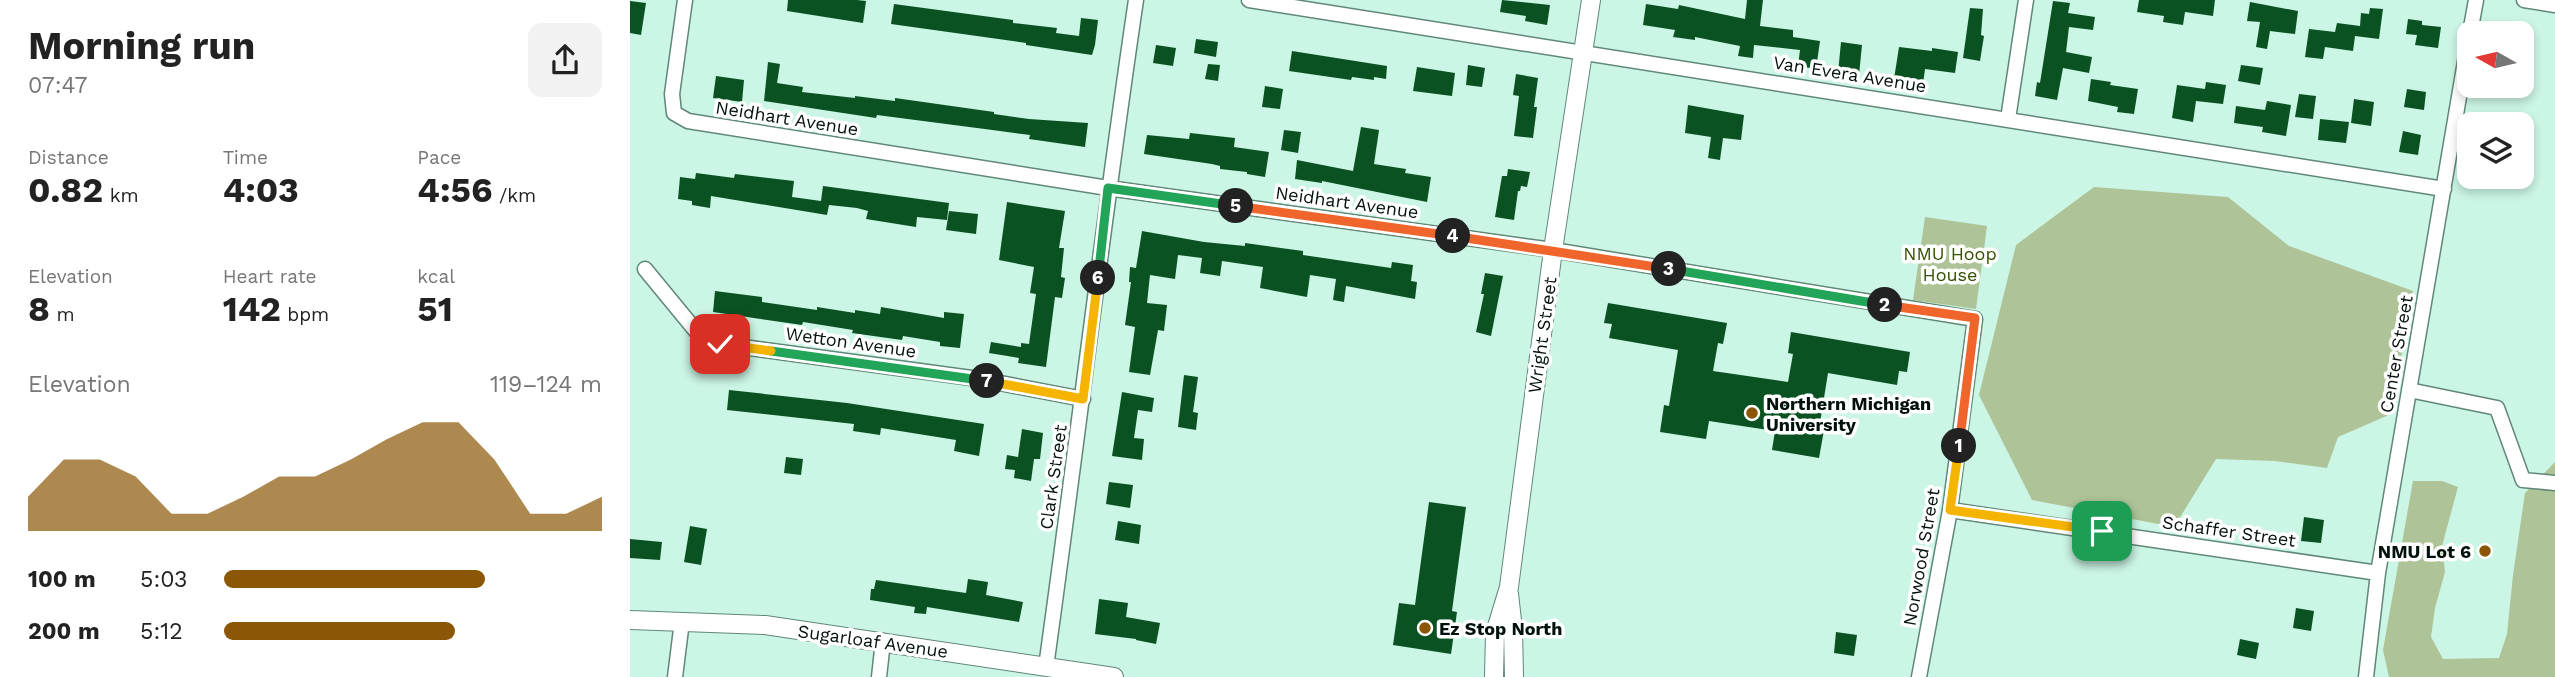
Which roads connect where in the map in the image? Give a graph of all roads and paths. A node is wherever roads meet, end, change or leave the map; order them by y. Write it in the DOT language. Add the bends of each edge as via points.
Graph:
graph roads {
  1 [pos="685,0"];
  2 [pos="1136,0"];
  3 [pos="1249,0"];
  4 [pos="1591,0"];
  5 [pos="2026,0"];
  6 [pos="2476,0"];
  7 [pos="2524,0"];
  8 [pos="2555,5"];
  9 [pos="2472,21"];
  10 [pos="1584,52"];
  11 [pos="2459,98"];
  12 [pos="2008,119"];
  13 [pos="1108,188"];
  14 [pos="2444,189"];
  15 [pos="1553,250"];
  16 [pos="645,269"];
  17 [pos="1975,318"];
  18 [pos="2409,390"];
  19 [pos="1083,399"];
  20 [pos="2555,483"];
  21 [pos="1950,510"];
  22 [pos="2378,573"];
  23 [pos="1509,587"];
  24 [pos="630,620"];
  25 [pos="682,621"];
  26 [pos="883,642"];
  27 [pos="1046,667"];
  28 [pos="675,677"];
  29 [pos="878,677"];
  30 [pos="1114,677"];
  31 [pos="1494,677"];
  32 [pos="1514,677"];
  33 [pos="1919,677"];
  34 [pos="2366,677"];
  1 -- 13 [label="street, Neidhart Avenue" via="672,94 674,113 688,121"];
  2 -- 13 [label="street, Clark Street"];
  3 -- 10 [label="street, Van Evera Avenue"];
  4 -- 10 [label="main road, Wright Street"];
  5 -- 12 [label="street"];
  6 -- 9 [label="street, Center Street"];
  7 -- 8 [label="street"];
  10 -- 12 [label="street, Van Evera Avenue"];
  10 -- 15 [label="main road, Wright Street"];
  11 -- 14 [label="street, Center Street"];
  12 -- 14 [label="street, Van Evera Avenue"];
  13 -- 15 [label="street, Neidhart Avenue"];
  13 -- 19 [label="street, Clark Street"];
  14 -- 18 [label="street, Center Street"];
  15 -- 17 [label="street, Neidhart Avenue"];
  15 -- 23 [label="main road, Wright Street"];
  16 -- 19 [label="street, Wetton Avenue" via="696,331 720,344 979,379"];
  17 -- 21 [label="street, Norwood Street"];
  18 -- 20 [label="street" via="2497,408 2523,480"];
  18 -- 22 [label="street, Center Street"];
  19 -- 27 [label="street, Clark Street"];
  21 -- 22 [label="street, Schaffer Street"];
  21 -- 33 [label="street, Norwood Street"];
  22 -- 34 [label="street, Center Street"];
  23 -- 31 [label="main road, Wright Street" via="1495,633"];
  23 -- 32 [label="main road, Wright Street"];
  24 -- 25 [label="main road, Sugarloaf Avenue"];
  25 -- 26 [label="main road, Sugarloaf Avenue" via="765,625"];
  25 -- 28 [label="street"];
  26 -- 27 [label="main road, Sugarloaf Avenue"];
  26 -- 29 [label="street"];
  27 -- 30 [label="main road, Sugarloaf Avenue"];
}
